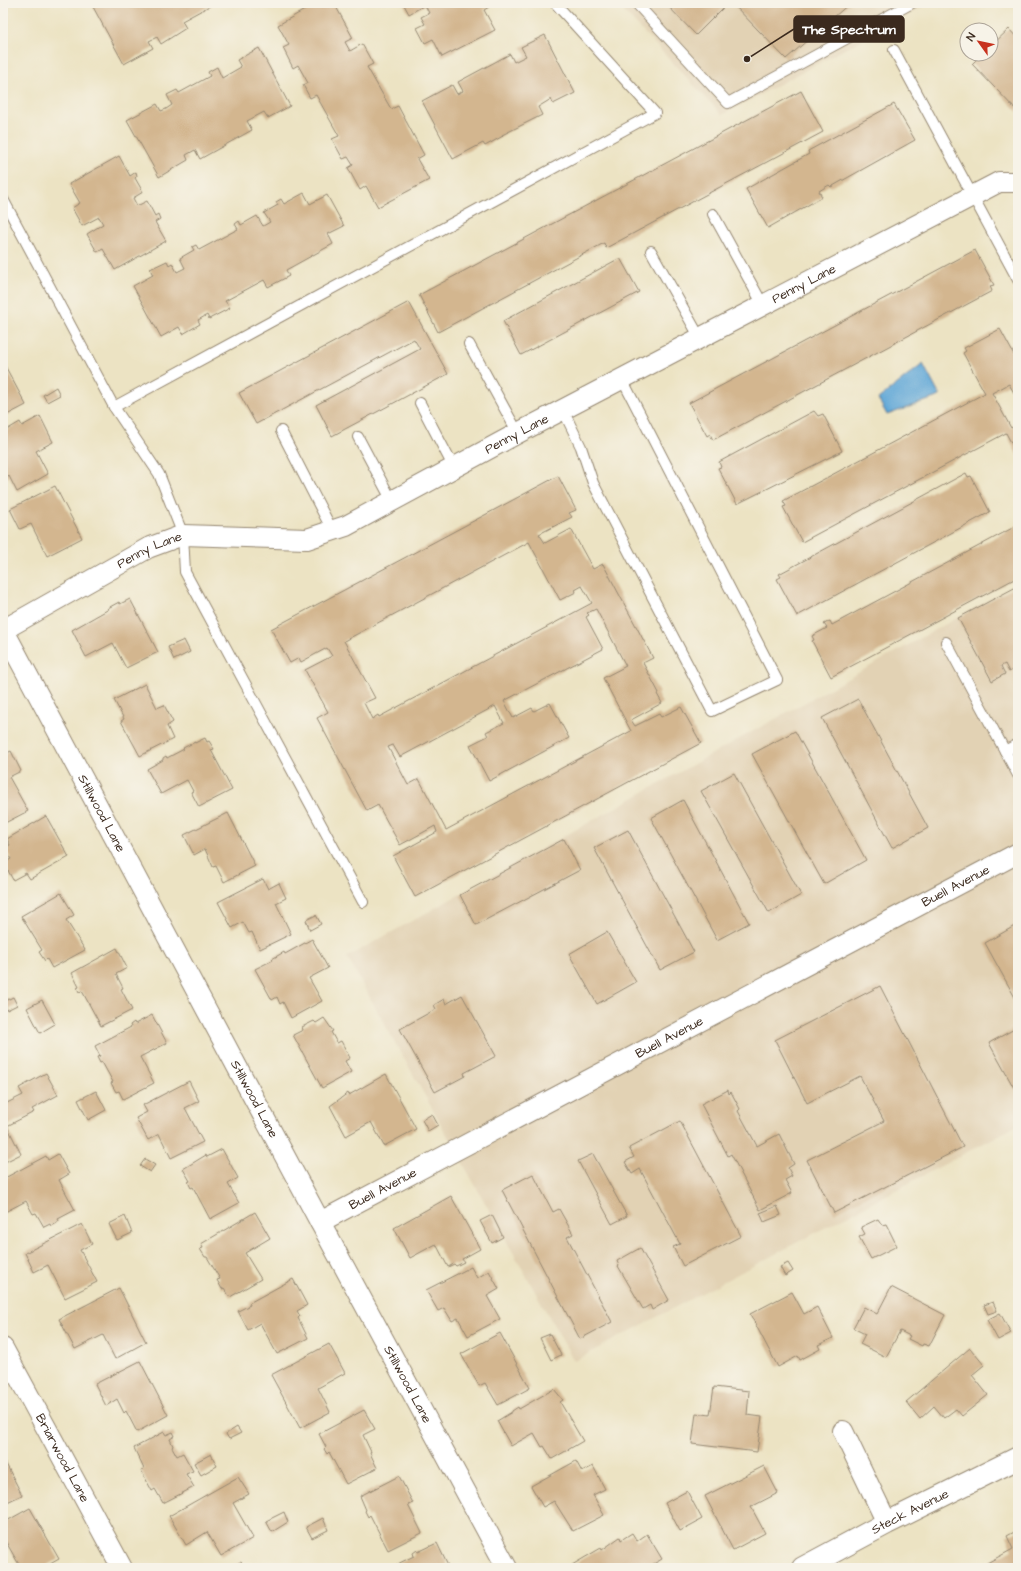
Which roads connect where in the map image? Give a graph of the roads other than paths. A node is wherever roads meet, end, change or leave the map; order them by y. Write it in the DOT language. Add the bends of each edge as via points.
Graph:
graph roads {
  1 [pos="555,3"];
  2 [pos="636,3"];
  3 [pos="912,3"];
  4 [pos="894,50"];
  5 [pos="1018,182"];
  6 [pos="973,195"];
  7 [pos="3,199"];
  8 [pos="713,214"];
  9 [pos="651,251"];
  10 [pos="1018,280"];
  11 [pos="764,304"];
  12 [pos="700,338"];
  13 [pos="469,344"];
  14 [pos="622,379"];
  15 [pos="420,403"];
  16 [pos="114,407"];
  17 [pos="563,410"];
  18 [pos="281,431"];
  19 [pos="518,433"];
  20 [pos="358,437"];
  21 [pos="454,468"];
  22 [pos="392,501"];
  23 [pos="332,530"];
  24 [pos="183,535"];
  25 [pos="3,630"];
  26 [pos="946,642"];
  27 [pos="1018,744"];
  28 [pos="1005,751"];
  29 [pos="1018,775"];
  30 [pos="1018,853"];
  31 [pos="363,902"];
  32 [pos="320,1222"];
  33 [pos="3,1348"];
  34 [pos="843,1431"];
  35 [pos="1018,1458"];
  36 [pos="887,1523"];
  37 [pos="122,1568"];
  38 [pos="507,1568"];
  39 [pos="804,1568"];
  1 -- 16 [label="lane" via="655,113"];
  2 -- 3 [label="lane" via="728,103"];
  4 -- 6 [label="lane"];
  5 -- 6 [label="street, Penny Lane" via="998,182"];
  6 -- 10 [label="lane"];
  6 -- 11 [label="street, Penny Lane"];
  7 -- 16 [label="lane"];
  8 -- 11 [label="lane"];
  9 -- 12 [label="lane"];
  11 -- 12 [label="street, Penny Lane"];
  12 -- 14 [label="street, Penny Lane"];
  13 -- 19 [label="lane"];
  14 -- 17 [label="street, Penny Lane"];
  14 -- 17 [label="lane" via="777,680 712,711 593,483 581,447"];
  15 -- 21 [label="lane"];
  16 -- 24 [label="lane" via="160,474"];
  17 -- 19 [label="street, Penny Lane"];
  18 -- 23 [label="lane"];
  19 -- 21 [label="street, Penny Lane"];
  20 -- 22 [label="lane"];
  21 -- 22 [label="street, Penny Lane"];
  22 -- 23 [label="street, Penny Lane" via="346,526"];
  23 -- 24 [label="street, Penny Lane" via="307,539"];
  24 -- 25 [label="street, Penny Lane" via="148,548"];
  24 -- 31 [label="lane" via="185,572"];
  25 -- 32 [label="street, Stillwood Lane"];
  26 -- 28 [label="lane"];
  27 -- 28 [label="lane"];
  28 -- 29 [label="lane"];
  30 -- 32 [label="street, Buell Avenue"];
  32 -- 38 [label="street, Stillwood Lane"];
  33 -- 37 [label="street, Briarwood Lane"];
  34 -- 36 [label="street"];
  35 -- 36 [label="street, Steck Avenue"];
  36 -- 39 [label="street, Steck Avenue"];
}
